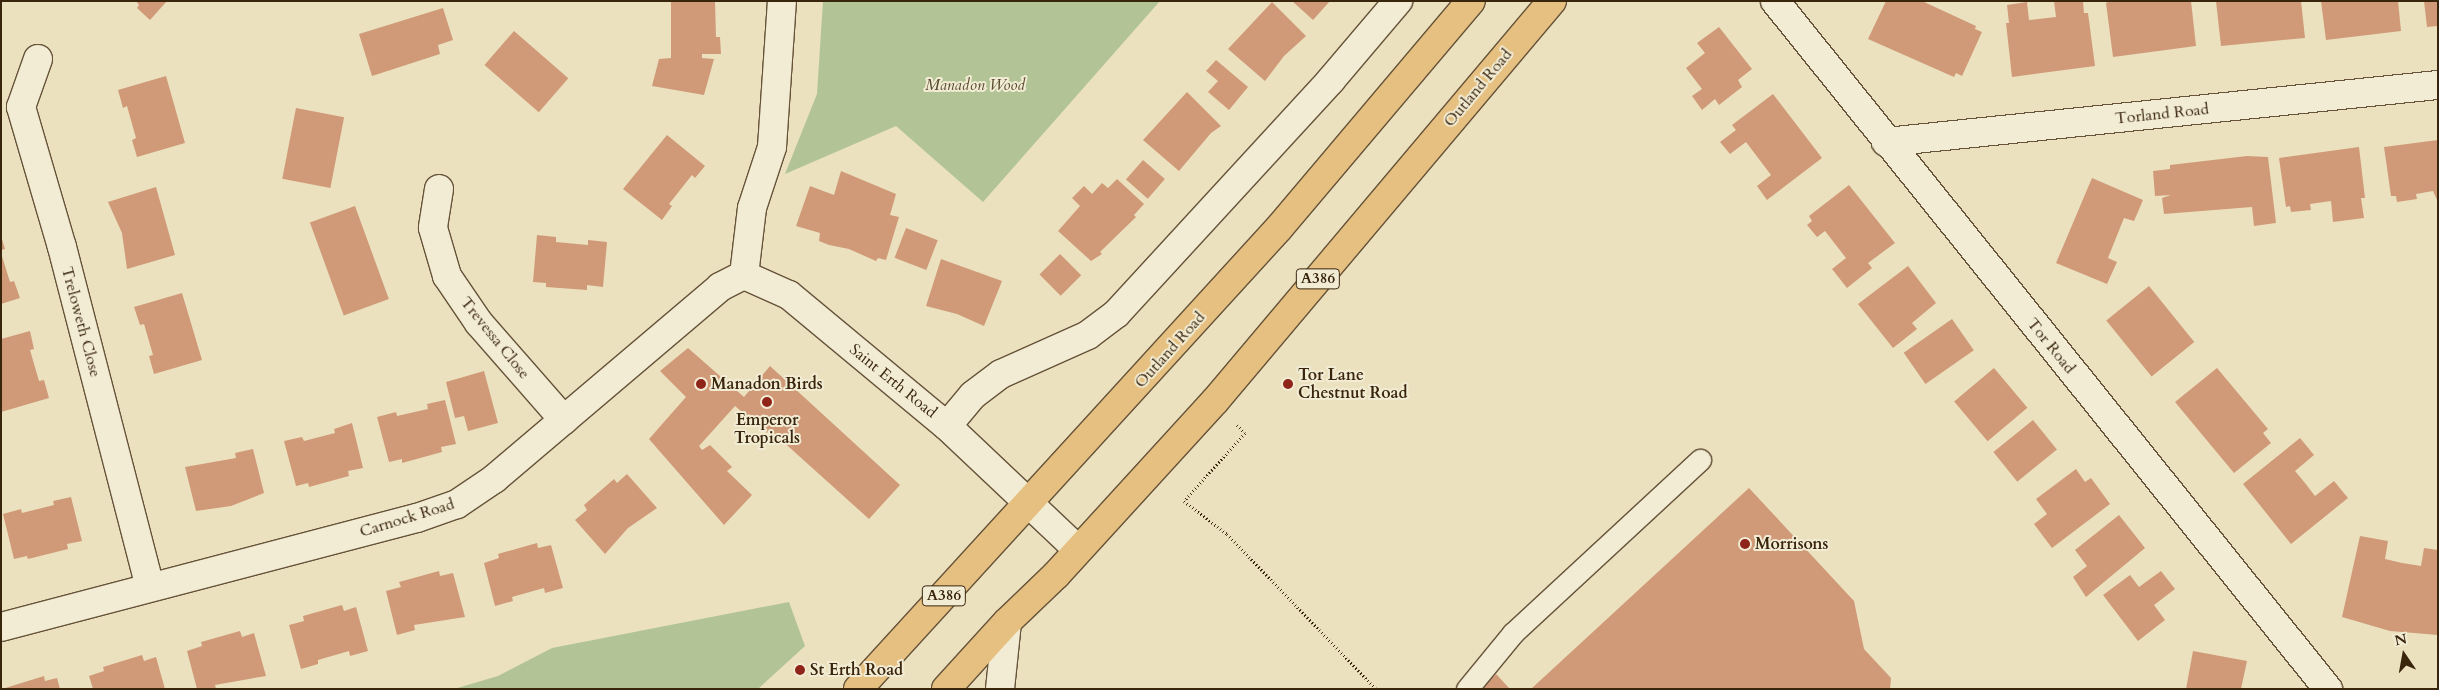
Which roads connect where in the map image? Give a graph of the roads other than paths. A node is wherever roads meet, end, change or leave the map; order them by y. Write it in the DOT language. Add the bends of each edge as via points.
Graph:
graph roads {
  1 [pos="782,1"];
  2 [pos="1398,1"];
  3 [pos="1471,1"];
  4 [pos="1552,1"];
  5 [pos="1775,1"];
  6 [pos="38,59"];
  7 [pos="2438,85"];
  8 [pos="1886,142"];
  9 [pos="439,189"];
  10 [pos="744,275"];
  11 [pos="564,420"];
  12 [pos="947,426"];
  13 [pos="1700,460"];
  14 [pos="1029,504"];
  15 [pos="1078,550"];
  16 [pos="150,587"];
  17 [pos="1007,622"];
  18 [pos="1,627"];
  19 [pos="858,689"];
  20 [pos="946,689"];
  21 [pos="1000,689"];
  22 [pos="1467,689"];
  23 [pos="2328,689"];
  1 -- 10 [label="street" via="772,147 752,208"];
  2 -- 12 [label="street" via="1331,80 1117,312 1088,335 1001,374 973,395"];
  3 -- 14 [label="main road, Outland Road / A386" via="1279,228"];
  4 -- 15 [label="main road, Outland Road / A386" via="1215,401"];
  5 -- 8 [label="street, Tor Road"];
  6 -- 16 [label="street, Treloweth Close" via="21,107 62,247"];
  7 -- 8 [label="street, Torland Road"];
  8 -- 23 [label="street, Tor Road"];
  9 -- 11 [label="street, Trevessa Close" via="433,228 447,276 479,323"];
  10 -- 11 [label="street, Carnock Road" via="720,288"];
  10 -- 12 [label="street, Saint Erth Road" via="788,295"];
  11 -- 16 [label="street, Carnock Road" via="457,504 417,518"];
  12 -- 14 [label="street, Saint Erth Road"];
  13 -- 22 [label="lane" via="1513,633"];
  14 -- 15 [label="street, Saint Erth Road"];
  14 -- 19 [label="main road, Outland Road / A386"];
  15 -- 17 [label="main road, Outland Road / A386"];
  16 -- 18 [label="street, Carnock Road"];
  17 -- 20 [label="main road, Outland Road / A386"];
  17 -- 21 [label="street"];
}
